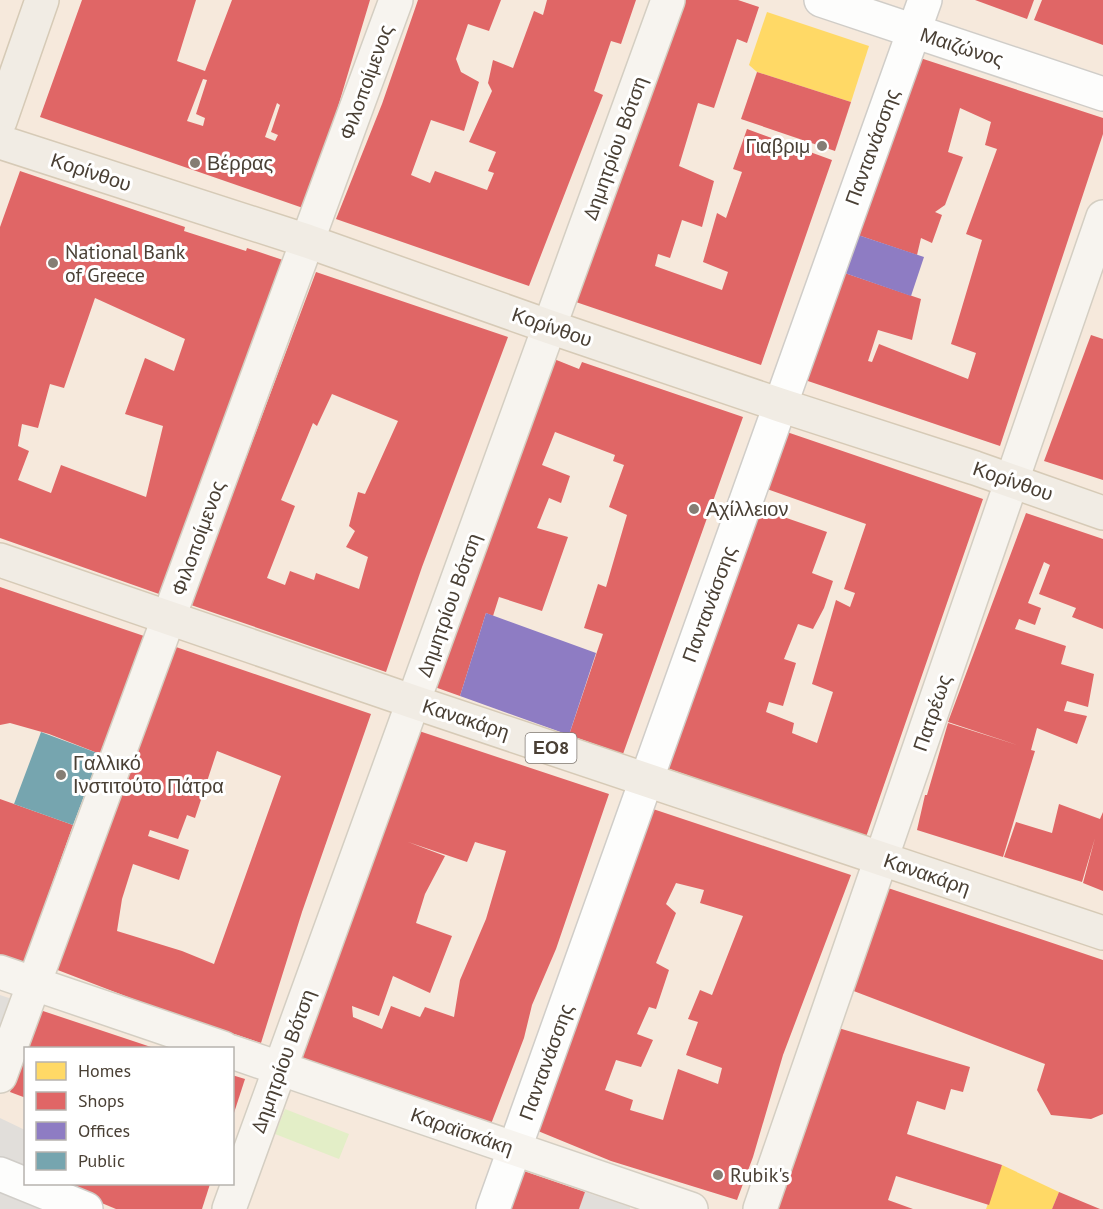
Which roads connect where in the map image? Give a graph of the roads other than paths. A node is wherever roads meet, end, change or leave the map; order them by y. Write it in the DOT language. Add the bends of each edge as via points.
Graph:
graph roads {
  1 [pos="42,0"];
  2 [pos="396,0"];
  3 [pos="668,0"];
  4 [pos="821,0"];
  5 [pos="925,0"];
  6 [pos="914,30"];
  7 [pos="1103,94"];
  8 [pos="0,121"];
  9 [pos="0,142"];
  10 [pos="1103,217"];
  11 [pos="307,240"];
  12 [pos="550,327"];
  13 [pos="780,405"];
  14 [pos="1012,480"];
  15 [pos="1103,513"];
  16 [pos="0,560"];
  17 [pos="169,617"];
  18 [pos="414,702"];
  19 [pos="647,779"];
  20 [pos="881,859"];
  21 [pos="1103,933"];
  22 [pos="0,972"];
  23 [pos="34,985"];
  24 [pos="220,1047"];
  25 [pos="234,1053"];
  26 [pos="280,1068"];
  27 [pos="0,1076"];
  28 [pos="514,1149"];
  29 [pos="0,1174"];
  30 [pos="24,1184"];
  31 [pos="27,1185"];
  32 [pos="86,1209"];
  33 [pos="229,1209"];
  34 [pos="493,1209"];
  35 [pos="691,1209"];
  36 [pos="760,1209"];
  1 -- 8 [label="main road"];
  2 -- 11 [label="street, Φιλοποίμενος"];
  3 -- 12 [label="street, Δημητρίου Βότση"];
  4 -- 6 [label="street, Μαιζώνος"];
  5 -- 6 [label="street, Παντανάσσης"];
  6 -- 7 [label="street, Μαιζώνος"];
  6 -- 13 [label="street, Παντανάσσης"];
  9 -- 11 [label="main road, Κορίνθου"];
  10 -- 14 [label="street, Πατρέως"];
  11 -- 12 [label="main road, Κορίνθου"];
  11 -- 17 [label="street, Φιλοποίμενος"];
  12 -- 13 [label="main road, Κορίνθου"];
  12 -- 18 [label="street, Δημητρίου Βότση"];
  13 -- 14 [label="main road, Κορίνθου"];
  13 -- 19 [label="street, Παντανάσσης"];
  14 -- 15 [label="main road, Κορίνθου"];
  14 -- 20 [label="street, Πατρέως"];
  16 -- 17 [label="main road, Κανακάρη / ΕΟ8"];
  17 -- 18 [label="main road, Κανακάρη / ΕΟ8"];
  17 -- 23 [label="street, Φιλοποίμενος"];
  18 -- 19 [label="main road, Κανακάρη / ΕΟ8"];
  18 -- 26 [label="street, Δημητρίου Βότση"];
  19 -- 20 [label="main road, Κανακάρη / ΕΟ8"];
  19 -- 28 [label="street, Παντανάσσης"];
  20 -- 21 [label="main road, Κανακάρη / ΕΟ8"];
  20 -- 36 [label="street, Πατρέως"];
  22 -- 23 [label="street"];
  23 -- 24 [label="street"];
  23 -- 27 [label="street, Φιλοποίμενος"];
  25 -- 26 [label="street, Καραϊσκάκη"];
  26 -- 28 [label="street, Καραϊσκάκη"];
  26 -- 33 [label="street, Δημητρίου Βότση"];
  28 -- 34 [label="street, Παντανάσσης"];
  28 -- 35 [label="street, Καραϊσκάκη"];
  29 -- 30 [label="street"];
  31 -- 32 [label="street"];
}
